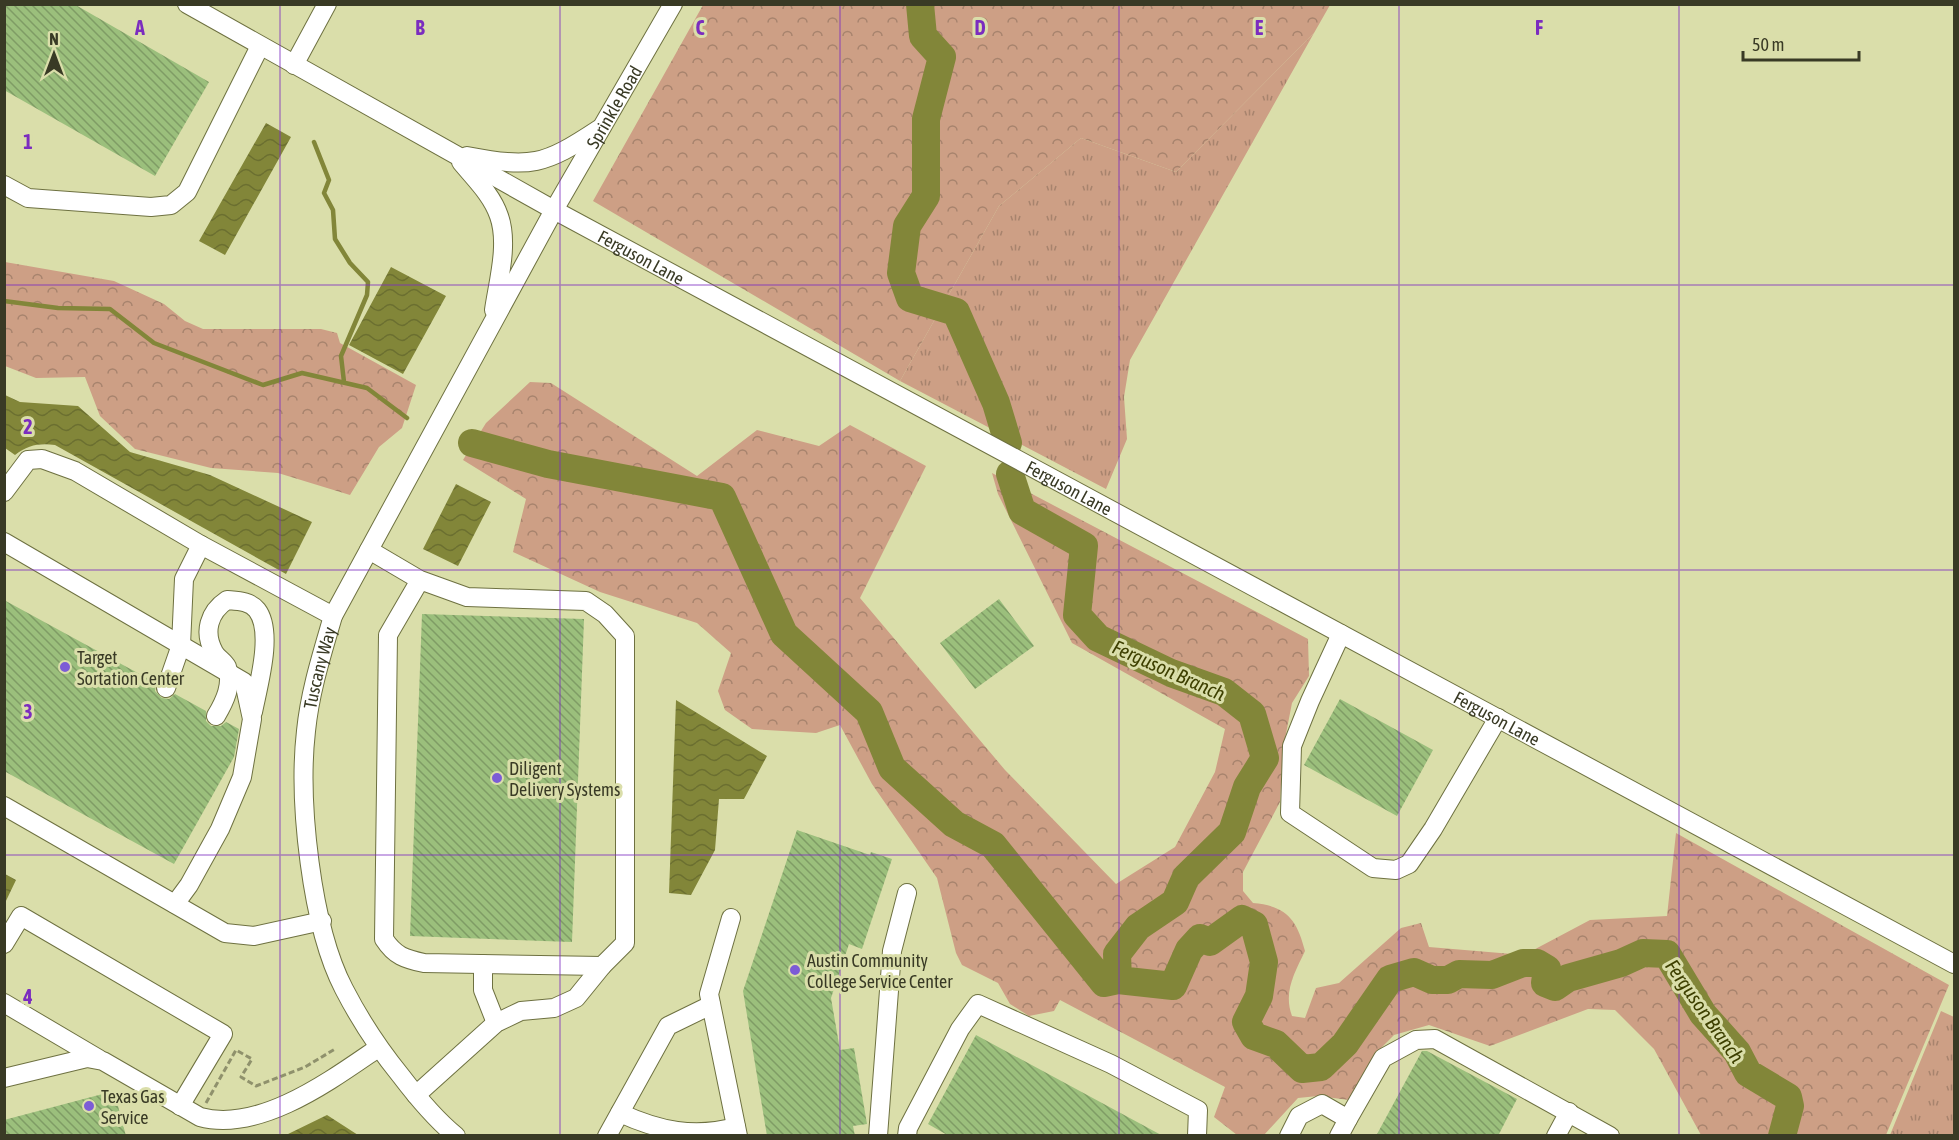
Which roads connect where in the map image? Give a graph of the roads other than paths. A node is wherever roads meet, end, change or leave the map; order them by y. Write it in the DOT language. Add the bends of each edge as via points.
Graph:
graph roads {
  1 [pos="187,4"];
  2 [pos="327,4"];
  3 [pos="673,4"];
  4 [pos="260,46"];
  5 [pos="294,65"];
  6 [pos="602,126"];
  7 [pos="454,154"];
  8 [pos="4,185"];
  9 [pos="554,210"];
  10 [pos="493,322"];
  11 [pos="4,492"];
  12 [pos="4,542"];
  13 [pos="201,545"];
  14 [pos="369,550"];
  15 [pos="420,580"];
  16 [pos="333,616"];
  17 [pos="1341,634"];
  18 [pos="181,645"];
  19 [pos="227,672"];
  20 [pos="166,688"];
  21 [pos="216,716"];
  22 [pos="1498,718"];
  23 [pos="252,719"];
  24 [pos="4,806"];
  25 [pos="907,893"];
  26 [pos="175,904"];
  27 [pos="731,918"];
  28 [pos="322,921"];
  29 [pos="4,944"];
  30 [pos="483,964"];
  31 [pos="1954,964"];
  32 [pos="602,966"];
  33 [pos="4,1003"];
  34 [pos="711,1005"];
  35 [pos="496,1023"];
  36 [pos="378,1048"];
  37 [pos="103,1061"];
  38 [pos="4,1078"];
  39 [pos="416,1095"];
  40 [pos="190,1107"];
  41 [pos="1569,1112"];
  42 [pos="620,1113"];
  43 [pos="1348,1119"];
  44 [pos="239,1128"];
  45 [pos="737,1131"];
  46 [pos="456,1136"];
  47 [pos="607,1136"];
  48 [pos="878,1136"];
  49 [pos="907,1136"];
  50 [pos="1197,1136"];
  51 [pos="1289,1136"];
  52 [pos="1339,1136"];
  53 [pos="1556,1136"];
  54 [pos="1610,1136"];
  1 -- 4 [label="street, Ferguson Lane"];
  2 -- 5 [label="street"];
  3 -- 6 [label="street, Sprinkle Road"];
  4 -- 5 [label="street, Ferguson Lane"];
  4 -- 8 [label="street" via="187,192 171,205 28,198"];
  5 -- 7 [label="street, Ferguson Lane"];
  6 -- 7 [label="street" via="566,150 533,163 510,164"];
  6 -- 9 [label="street, Sprinkle Road"];
  7 -- 9 [label="street, Ferguson Lane"];
  7 -- 10 [label="street" via="486,192 500,216 502,254"];
  9 -- 10 [label="street, Tuscany Way"];
  9 -- 17 [label="street, Ferguson Lane"];
  10 -- 14 [label="street, Tuscany Way"];
  11 -- 13 [label="street" via="28,460 42,459 75,471"];
  12 -- 18 [label="street"];
  13 -- 16 [label="street"];
  13 -- 18 [label="street" via="184,579"];
  14 -- 15 [label="street"];
  14 -- 16 [label="street, Tuscany Way"];
  15 -- 30 [label="street" via="388,635 384,939 392,951 405,959"];
  15 -- 32 [label="street" via="466,597 586,601 605,614 625,636 625,943"];
  16 -- 28 [label="street, Tuscany Way" via="316,672 306,731 304,782 306,834"];
  17 -- 22 [label="street, Ferguson Lane"];
  17 -- 22 [label="street" via="1293,746 1290,813 1373,868 1396,870 1409,864"];
  18 -- 19 [label="street"];
  18 -- 20 [label="street"];
  19 -- 21 [label="street" via="229,688"];
  19 -- 23 [label="street" via="244,681"];
  19 -- 23 [label="street" via="207,634 214,609 227,600 248,602 258,610 264,628 264,651"];
  22 -- 31 [label="street, Ferguson Lane"];
  23 -- 26 [label="street" via="242,777 220,829"];
  24 -- 26 [label="street"];
  25 -- 48 [label="street" via="891,951"];
  26 -- 28 [label="street" via="225,933 254,936"];
  27 -- 34 [label="street" via="709,994"];
  28 -- 36 [label="street, Tuscany Way" via="343,987"];
  29 -- 40 [label="street" via="21,916 223,1034"];
  30 -- 32 [label="street"];
  30 -- 35 [label="street" via="483,990"];
  32 -- 35 [label="street" via="576,998 554,1008 521,1011"];
  33 -- 37 [label="street"];
  34 -- 42 [label="street" via="668,1026"];
  34 -- 45 [label="street"];
  35 -- 39 [label="street"];
  36 -- 39 [label="street, Tuscany Way"];
  36 -- 44 [label="street" via="299,1099"];
  37 -- 38 [label="street" via="87,1058"];
  37 -- 40 [label="street"];
  39 -- 46 [label="street, Tuscany Way"];
  40 -- 44 [label="street" via="214,1121"];
  41 -- 43 [label="street" via="1435,1039 1416,1040 1383,1058"];
  41 -- 53 [label="street"];
  41 -- 54 [label="street"];
  42 -- 45 [label="street" via="676,1133"];
  42 -- 47 [label="street"];
  43 -- 51 [label="street" via="1322,1104 1299,1116"];
  43 -- 52 [label="street"];
  49 -- 50 [label="street" via="960,1029 978,1004 1111,1064 1198,1110"];
}
